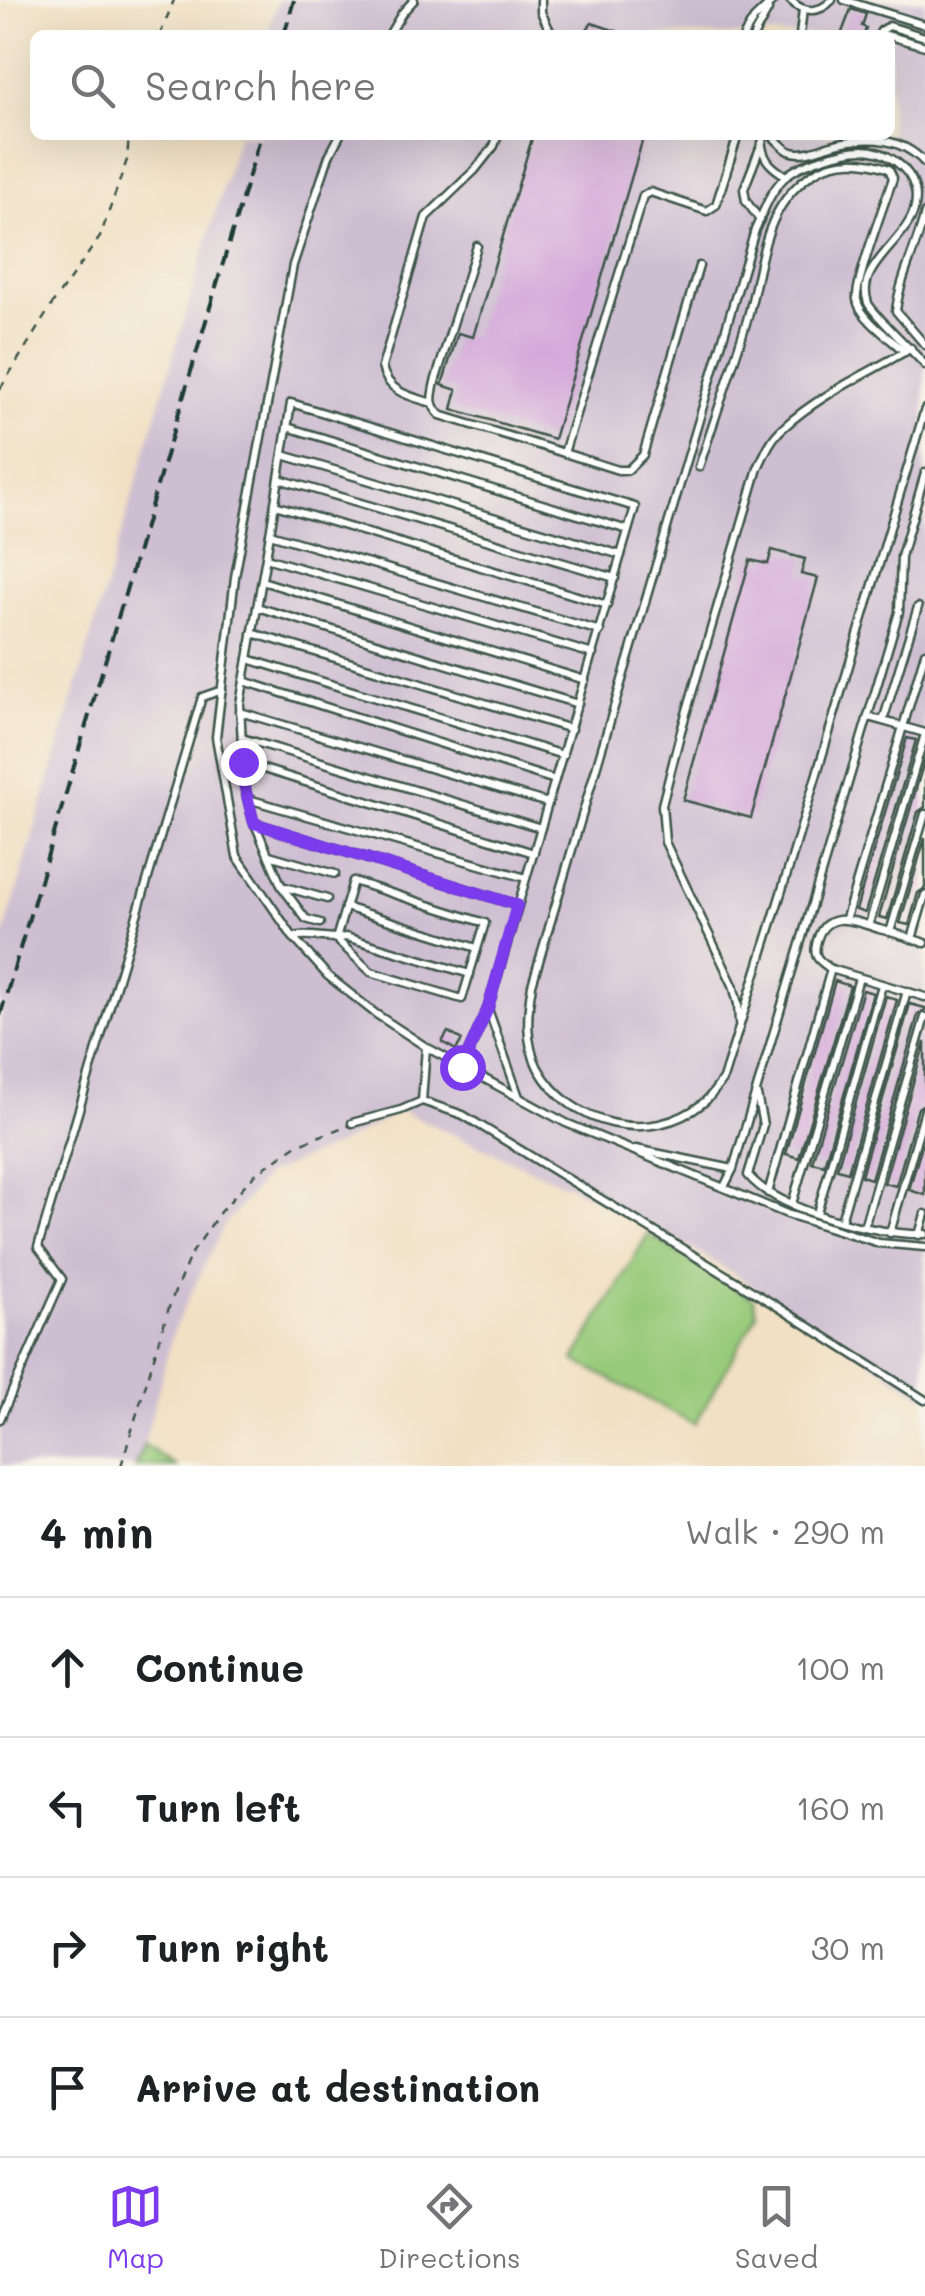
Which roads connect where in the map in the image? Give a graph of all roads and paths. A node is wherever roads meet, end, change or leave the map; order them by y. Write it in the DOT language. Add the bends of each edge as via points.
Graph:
graph roads {
  1 [pos="174,0"];
  2 [pos="414,0"];
  3 [pos="541,0"];
  4 [pos="774,0"];
  5 [pos="790,0"];
  6 [pos="832,0"];
  7 [pos="844,0"];
  8 [pos="803,10"];
  9 [pos="925,25"];
  10 [pos="162,30"];
  11 [pos="392,30"];
  12 [pos="550,30"];
  13 [pos="747,30"];
  14 [pos="757,30"];
  15 [pos="801,30"];
  16 [pos="883,30"];
  17 [pos="925,36"];
  18 [pos="895,38"];
  19 [pos="925,46"];
  20 [pos="129,140"];
  21 [pos="337,140"];
  22 [pos="496,140"];
  23 [pos="736,140"];
  24 [pos="765,140"];
  25 [pos="775,140"];
  26 [pos="838,140"];
  27 [pos="882,140"];
  28 [pos="762,144"];
  29 [pos="925,163"];
  30 [pos="786,176"];
  31 [pos="925,213"];
  32 [pos="760,220"];
  33 [pos="477,246"];
  34 [pos="698,266"];
  35 [pos="925,345"];
  36 [pos="908,350"];
  37 [pos="925,365"];
  38 [pos="0,389"];
  39 [pos="432,403"];
  40 [pos="925,409"];
  41 [pos="287,427"];
  42 [pos="564,454"];
  43 [pos="283,455"];
  44 [pos="699,466"];
  45 [pos="925,473"];
  46 [pos="279,479"];
  47 [pos="275,504"];
  48 [pos="628,530"];
  49 [pos="270,534"];
  50 [pos="621,555"];
  51 [pos="266,558"];
  52 [pos="615,578"];
  53 [pos="262,582"];
  54 [pos="608,605"];
  55 [pos="918,606"];
  56 [pos="257,607"];
  57 [pos="600,631"];
  58 [pos="252,633"];
  59 [pos="925,652"];
  60 [pos="593,654"];
  61 [pos="248,659"];
  62 [pos="586,680"];
  63 [pos="244,681"];
  64 [pos="222,690"];
  65 [pos="578,704"];
  66 [pos="240,712"];
  67 [pos="868,717"];
  68 [pos="883,721"];
  69 [pos="903,727"];
  70 [pos="571,728"];
  71 [pos="925,734"];
  72 [pos="242,738"];
  73 [pos="563,755"];
  74 [pos="243,762"];
  75 [pos="556,780"];
  76 [pos="248,798"];
  77 [pos="548,803"];
  78 [pos="925,814"];
  79 [pos="254,823"];
  80 [pos="541,828"];
  81 [pos="534,853"];
  82 [pos="268,854"];
  83 [pos="335,874"];
  84 [pos="526,878"];
  85 [pos="282,886"];
  86 [pos="925,895"];
  87 [pos="327,899"];
  88 [pos="517,905"];
  89 [pos="345,907"];
  90 [pos="846,918"];
  91 [pos="320,923"];
  92 [pos="869,926"];
  93 [pos="890,932"];
  94 [pos="294,937"];
  95 [pos="912,938"];
  96 [pos="336,939"];
  97 [pos="925,942"];
  98 [pos="477,948"];
  99 [pos="831,969"];
  100 [pos="470,974"];
  101 [pos="859,978"];
  102 [pos="882,985"];
  103 [pos="907,991"];
  104 [pos="925,997"];
  105 [pos="488,1008"];
  106 [pos="925,1017"];
  107 [pos="739,1030"];
  108 [pos="426,1048"];
  109 [pos="462,1067"];
  110 [pos="756,1093"];
  111 [pos="519,1098"];
  112 [pos="422,1101"];
  113 [pos="925,1110"];
  114 [pos="352,1124"];
  115 [pos="620,1146"];
  116 [pos="733,1169"];
  117 [pos="724,1187"];
  118 [pos="768,1193"];
  119 [pos="792,1204"];
  120 [pos="817,1213"];
  121 [pos="925,1214"];
  122 [pos="841,1221"];
  123 [pos="864,1227"];
  124 [pos="890,1233"];
  125 [pos="922,1235"];
  126 [pos="925,1247"];
  127 [pos="925,1400"];
  128 [pos="0,1419"];
  129 [pos="121,1466"];
  1 -- 10 [label="path"];
  2 -- 11 [label="lane"];
  3 -- 12 [label="lane"];
  4 -- 13 [label="lane"];
  4 -- 14 [label="lane"];
  5 -- 8 [label="lane"];
  6 -- 8 [label="lane"];
  7 -- 9 [label="lane"];
  8 -- 15 [label="lane"];
  16 -- 17 [label="lane"];
  18 -- 19 [label="lane"];
  20 -- 38 [label="path" via="100,237"];
  21 -- 64 [label="lane" via="293,265 235,577"];
  22 -- 39 [label="lane" via="426,217 382,367 400,393"];
  23 -- 42 [label="lane" via="712,210 650,192 643,196"];
  24 -- 28 [label="lane"];
  25 -- 26 [label="lane" via="792,152 807,152"];
  27 -- 29 [label="lane" via="906,146"];
  28 -- 30 [label="lane" via="772,168"];
  28 -- 32 [label="lane" via="744,189"];
  30 -- 32 [label="lane"];
  30 -- 36 [label="lane" via="817,160 864,150 891,157 906,171 915,188 915,215 875,265 866,289 869,306"];
  31 -- 35 [label="lane" via="896,312"];
  32 -- 107 [label="lane" via="527,1013 538,1067 554,1090 575,1109 612,1124 648,1126 704,1102 723,1079"];
  33 -- 39 [label="lane"];
  34 -- 42 [label="lane" via="643,455 628,470 618,470"];
  36 -- 37 [label="lane"];
  36 -- 44 [label="lane" via="862,312 856,298 893,178 889,169 848,161 823,167 784,198 769,229"];
  36 -- 107 [label="lane" via="811,406 768,446 662,805 664,842 733,985"];
  39 -- 42 [label="lane" via="440,415"];
  40 -- 107 [label="lane"];
  41 -- 43 [label="lane"];
  41 -- 48 [label="lane"];
  41 -- 48 [label="lane" via="291,403 635,506"];
  43 -- 46 [label="lane"];
  43 -- 50 [label="lane"];
  45 -- 67 [label="lane" via="902,556 899,612"];
  46 -- 47 [label="lane"];
  46 -- 52 [label="lane"];
  47 -- 49 [label="lane"];
  47 -- 54 [label="lane"];
  48 -- 50 [label="lane"];
  49 -- 51 [label="lane"];
  49 -- 57 [label="lane"];
  50 -- 52 [label="lane"];
  51 -- 53 [label="lane"];
  51 -- 60 [label="lane"];
  52 -- 54 [label="lane"];
  53 -- 56 [label="lane"];
  53 -- 62 [label="lane"];
  54 -- 57 [label="lane"];
  55 -- 68 [label="lane"];
  56 -- 58 [label="lane"];
  56 -- 65 [label="lane"];
  57 -- 60 [label="lane"];
  58 -- 61 [label="lane"];
  58 -- 70 [label="lane"];
  59 -- 69 [label="lane"];
  60 -- 62 [label="lane"];
  61 -- 63 [label="lane"];
  61 -- 73 [label="lane"];
  62 -- 65 [label="lane"];
  63 -- 66 [label="lane"];
  63 -- 75 [label="lane"];
  64 -- 94 [label="lane" via="216,737 237,856"];
  64 -- 128 [label="lane" via="202,697 38,1247 62,1279"];
  65 -- 70 [label="lane"];
  66 -- 72 [label="lane"];
  66 -- 77 [label="lane"];
  67 -- 68 [label="lane"];
  67 -- 110 [label="lane"];
  68 -- 69 [label="lane"];
  69 -- 71 [label="lane"];
  69 -- 90 [label="lane"];
  70 -- 73 [label="lane"];
  71 -- 92 [label="lane"];
  72 -- 74 [label="lane"];
  72 -- 80 [label="lane"];
  73 -- 75 [label="lane"];
  74 -- 76 [label="lane"];
  74 -- 81 [label="lane"];
  75 -- 77 [label="lane"];
  76 -- 79 [label="lane"];
  76 -- 84 [label="lane"];
  77 -- 80 [label="lane"];
  78 -- 93 [label="lane"];
  79 -- 82 [label="lane"];
  79 -- 88 [label="lane"];
  80 -- 81 [label="lane"];
  81 -- 84 [label="lane"];
  82 -- 83 [label="lane"];
  82 -- 85 [label="lane"];
  84 -- 88 [label="lane"];
  85 -- 87 [label="lane"];
  85 -- 91 [label="lane" via="306,919"];
  86 -- 95 [label="lane"];
  88 -- 105 [label="lane"];
  89 -- 96 [label="lane"];
  89 -- 98 [label="lane"];
  89 -- 98 [label="lane" via="353,881 485,922"];
  90 -- 92 [label="lane"];
  90 -- 99 [label="lane" via="831,921 816,940 814,954"];
  92 -- 93 [label="lane"];
  93 -- 95 [label="lane"];
  94 -- 96 [label="lane"];
  94 -- 108 [label="lane" via="328,976"];
  95 -- 97 [label="lane"];
  96 -- 100 [label="lane"];
  96 -- 100 [label="lane" via="371,972 462,998"];
  98 -- 100 [label="lane"];
  99 -- 101 [label="lane"];
  99 -- 118 [label="lane"];
  101 -- 102 [label="lane"];
  101 -- 119 [label="lane"];
  102 -- 103 [label="lane"];
  102 -- 120 [label="lane"];
  103 -- 104 [label="lane"];
  103 -- 122 [label="lane"];
  105 -- 109 [label="lane"];
  105 -- 111 [label="lane"];
  106 -- 123 [label="lane"];
  108 -- 109 [label="lane"];
  108 -- 112 [label="lane"];
  109 -- 111 [label="lane"];
  110 -- 116 [label="lane"];
  110 -- 118 [label="lane" via="764,1125 748,1175"];
  111 -- 115 [label="lane"];
  112 -- 114 [label="lane"];
  112 -- 127 [label="lane" via="463,1115"];
  113 -- 124 [label="lane"];
  114 -- 129 [label="path" via="297,1145 254,1176 190,1256"];
  115 -- 116 [label="lane"];
  115 -- 117 [label="lane"];
  116 -- 117 [label="lane"];
  117 -- 126 [label="lane" via="845,1233"];
  118 -- 119 [label="lane"];
  119 -- 120 [label="lane"];
  120 -- 122 [label="lane"];
  121 -- 125 [label="lane"];
  122 -- 123 [label="lane"];
  123 -- 124 [label="lane"];
  124 -- 125 [label="lane"];
}
